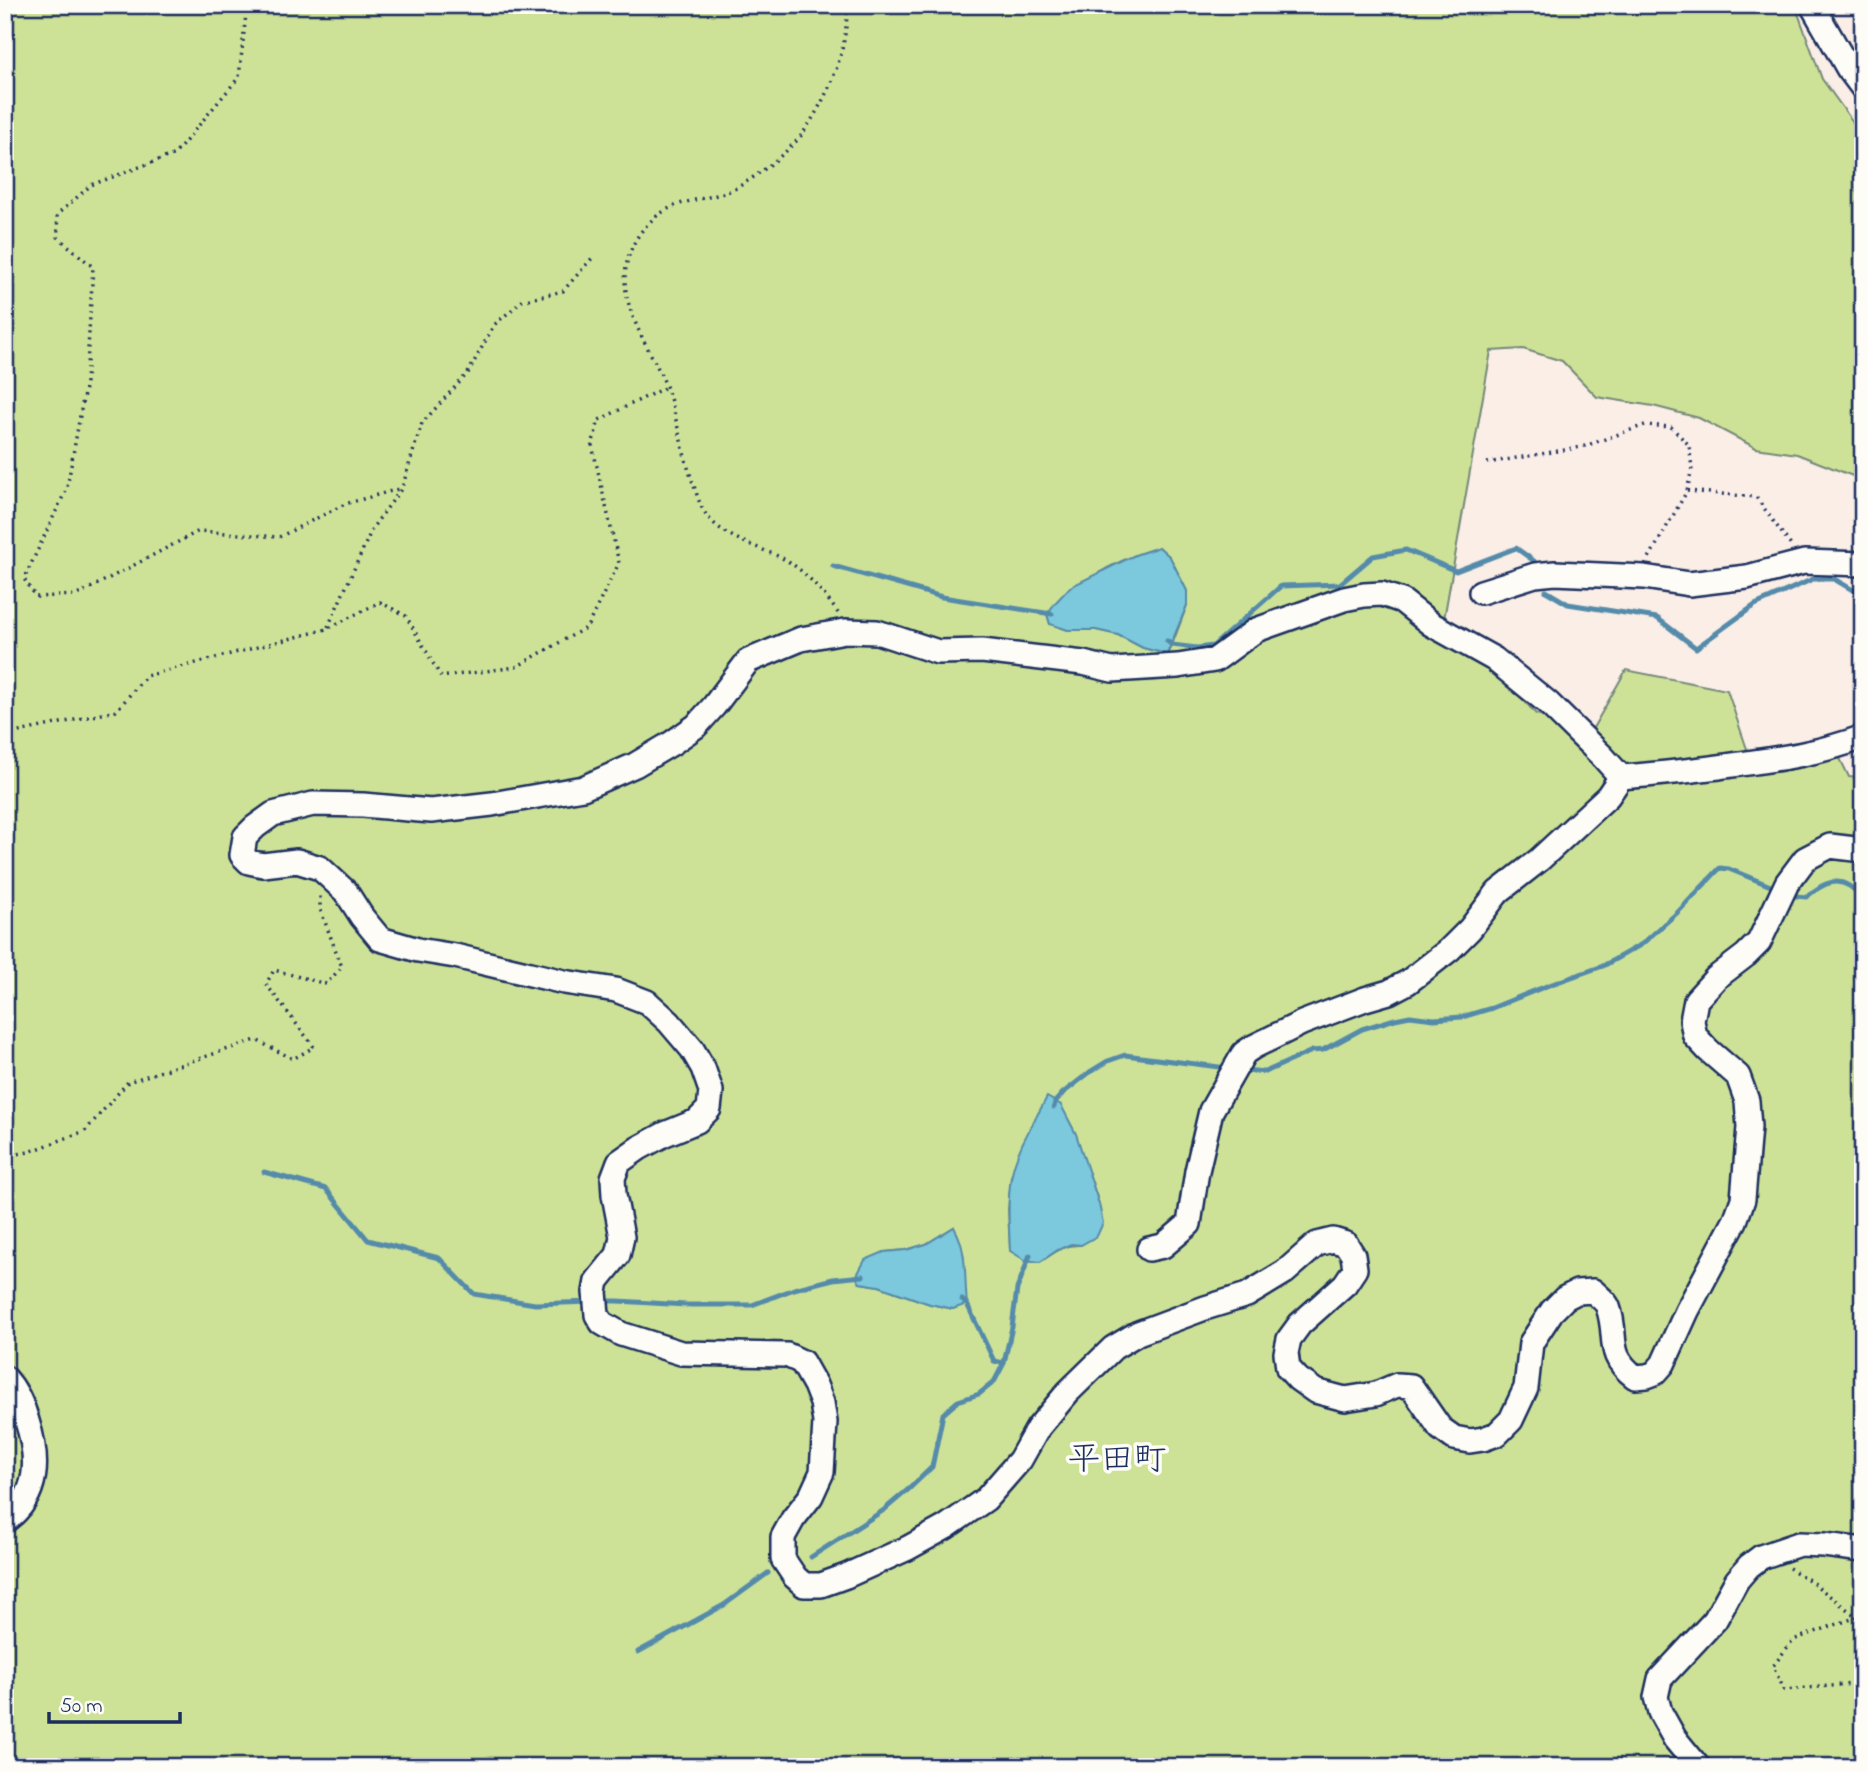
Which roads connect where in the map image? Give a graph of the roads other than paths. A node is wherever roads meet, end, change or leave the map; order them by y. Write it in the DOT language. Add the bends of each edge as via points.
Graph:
graph roads {
  1 [pos="1812,5"];
  2 [pos="1863,88"];
  3 [pos="1863,564"];
  4 [pos="1481,592"];
  5 [pos="1863,737"];
  6 [pos="1621,777"];
  7 [pos="1863,850"];
  8 [pos="1149,1249"];
  9 [pos="5,1378"];
  10 [pos="5,1521"];
  11 [pos="1863,1550"];
  12 [pos="1698,1767"];
  1 -- 2 [label="street"];
  3 -- 4 [label="street" via="1804,562 1747,577 1689,584 1555,573"];
  5 -- 6 [label="street" via="1787,758"];
  6 -- 7 [label="street" via="1548,703 1494,659 1431,624 1402,601 1364,594 1256,630 1214,660 1144,669 1112,670 982,652 938,652 877,632 845,631 801,639 748,660 696,726 672,743 583,788 431,811 313,804 273,814 245,837 242,855 263,865 297,862 320,868 346,892 380,939 616,990 647,1002 692,1049 711,1091 709,1109 697,1121 619,1162 613,1178 622,1237 618,1255 597,1281 597,1315 602,1324 621,1334 681,1353 787,1355 802,1362 822,1403 822,1472 783,1537 783,1559 804,1585 821,1585 908,1548 986,1499 1068,1392 1113,1348 1138,1333 1247,1295 1285,1272 1317,1244 1333,1240 1346,1244 1354,1269 1289,1339 1288,1367 1315,1391 1345,1399 1397,1385 1411,1386 1440,1428 1454,1438 1469,1441 1497,1434 1511,1420 1526,1388 1531,1343 1552,1311 1577,1292 1593,1292 1608,1305 1616,1356 1626,1370 1635,1377 1655,1373 1670,1352 1743,1199 1747,1101 1738,1076 1695,1036 1696,1000 1759,942 1805,859 1830,846"];
  6 -- 8 [label="street" via="1608,796 1498,892 1449,950 1408,982 1302,1023 1244,1053 1210,1111 1189,1224 1163,1245"];
  9 -- 10 [label="street" via="23,1406 35,1446 29,1493"];
  11 -- 12 [label="street" via="1799,1544 1761,1557 1737,1580 1715,1620 1660,1679 1656,1698 1660,1712"];
}
